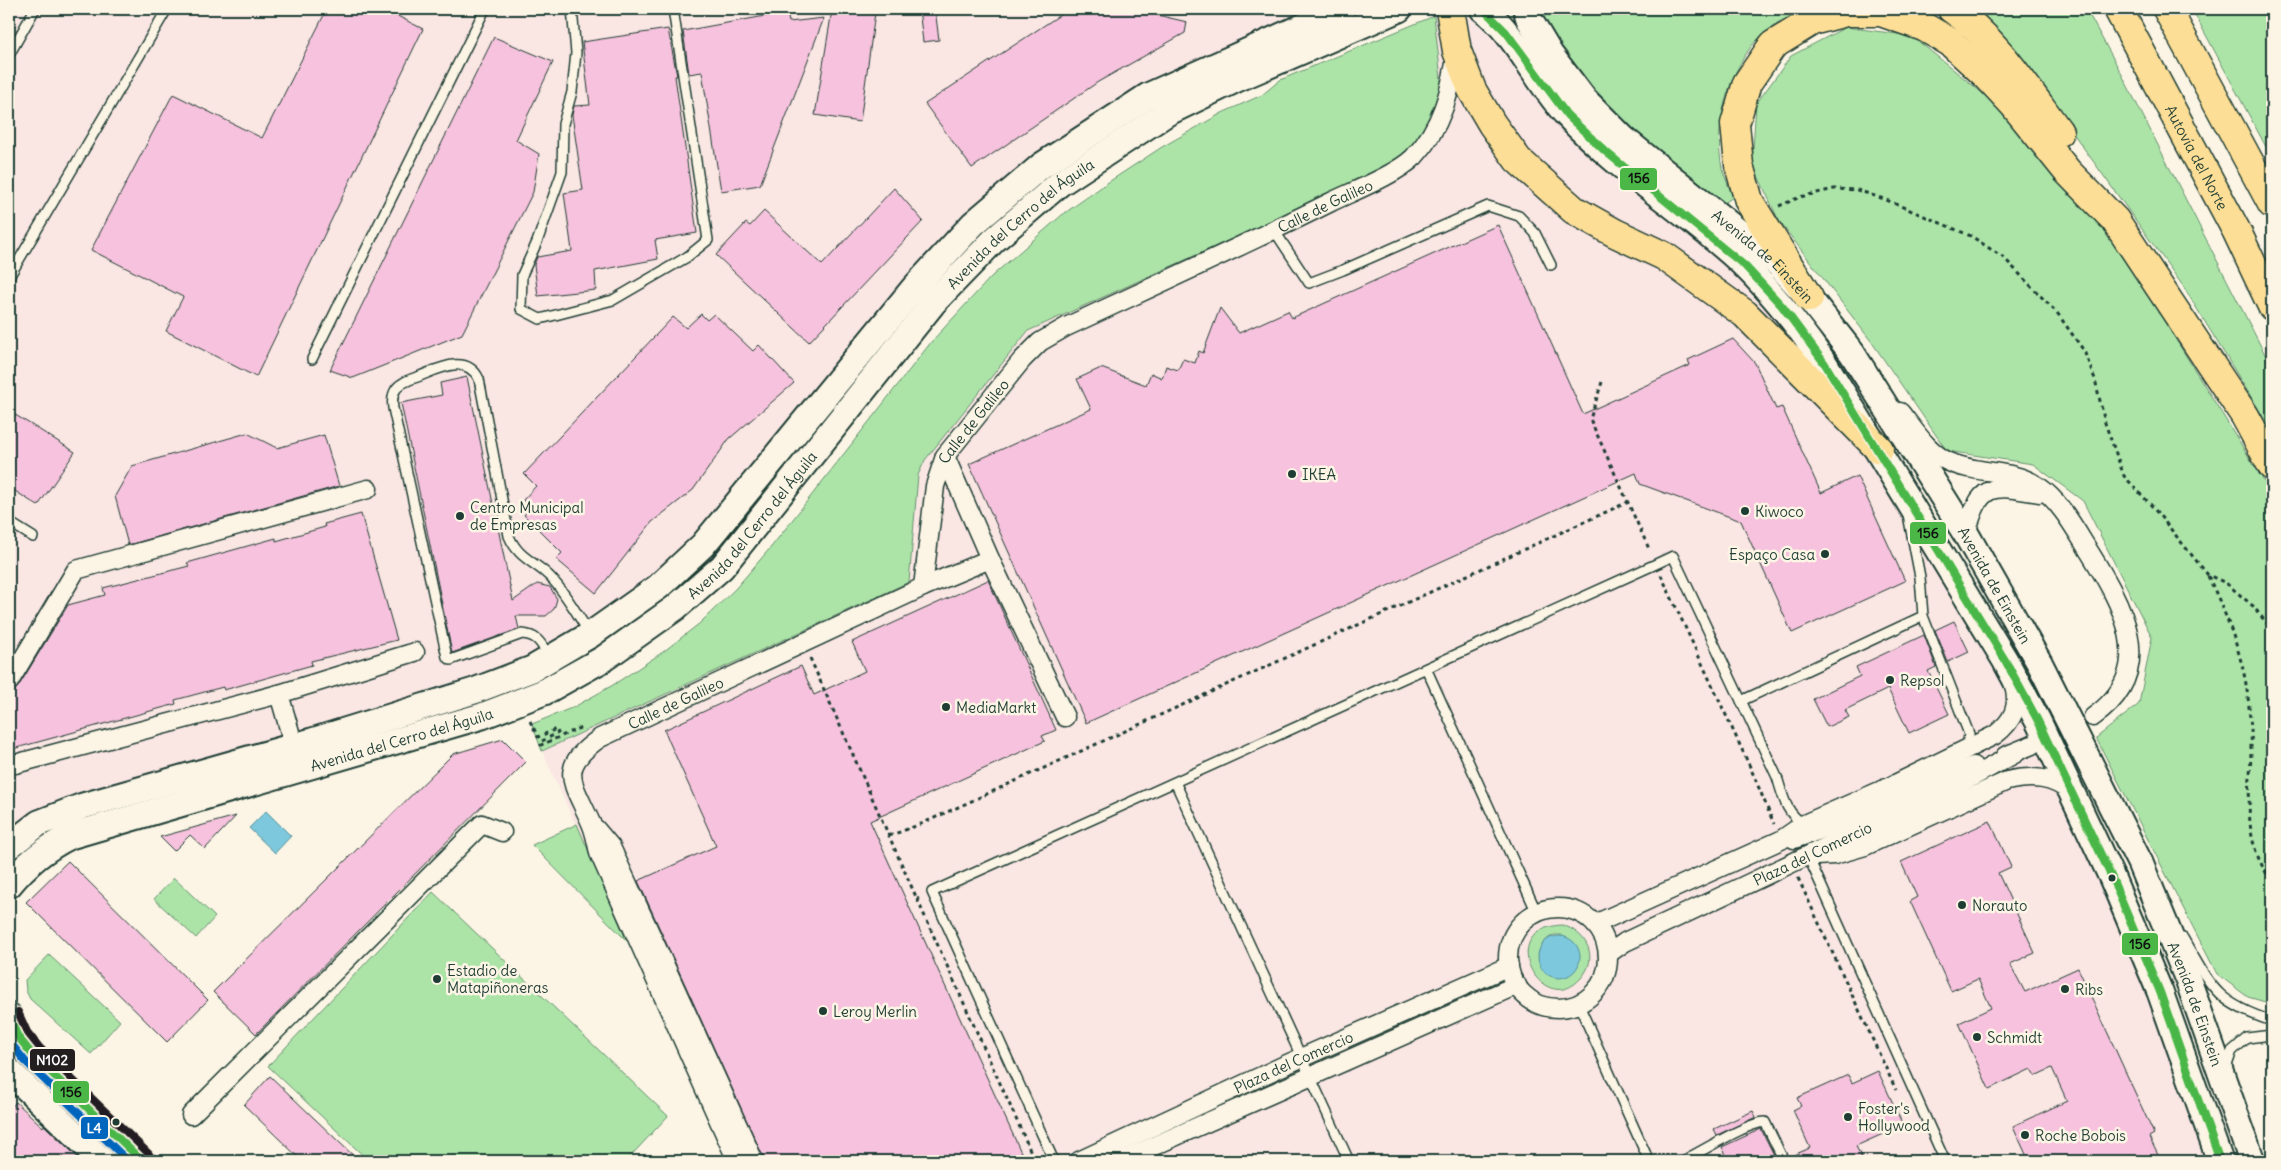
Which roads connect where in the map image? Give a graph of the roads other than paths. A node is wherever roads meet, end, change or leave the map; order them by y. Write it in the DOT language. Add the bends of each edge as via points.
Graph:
graph roads {
  1 [pos="35,9"];
  2 [pos="167,9"];
  3 [pos="485,9"];
  4 [pos="572,9"];
  5 [pos="673,9"];
  6 [pos="1342,9"];
  7 [pos="1399,9"];
  8 [pos="1450,9"];
  9 [pos="1483,9"];
  10 [pos="1526,9"];
  11 [pos="1952,9"];
  12 [pos="2118,9"];
  13 [pos="2168,9"];
  14 [pos="1457,51"];
  15 [pos="9,55"];
  16 [pos="2272,204"];
  17 [pos="2115,220"];
  18 [pos="1274,230"];
  19 [pos="1551,265"];
  20 [pos="9,277"];
  21 [pos="1809,298"];
  22 [pos="2272,306"];
  23 [pos="1852,354"];
  24 [pos="312,360"];
  25 [pos="1879,450"];
  26 [pos="945,456"];
  27 [pos="2272,466"];
  28 [pos="1902,488"];
  29 [pos="368,489"];
  30 [pos="2057,504"];
  31 [pos="9,522"];
  32 [pos="1966,534"];
  33 [pos="33,537"];
  34 [pos="990,559"];
  35 [pos="923,588"];
  36 [pos="1923,616"];
  37 [pos="590,634"];
  38 [pos="415,652"];
  39 [pos="550,658"];
  40 [pos="2005,660"];
  41 [pos="1426,668"];
  42 [pos="9,682"];
  43 [pos="279,694"];
  44 [pos="1741,701"];
  45 [pos="1065,717"];
  46 [pos="2093,717"];
  47 [pos="2032,745"];
  48 [pos="294,746"];
  49 [pos="1967,748"];
  50 [pos="2016,753"];
  51 [pos="9,762"];
  52 [pos="1175,782"];
  53 [pos="2072,793"];
  54 [pos="1804,824"];
  55 [pos="593,826"];
  56 [pos="502,832"];
  57 [pos="1781,840"];
  58 [pos="9,846"];
  59 [pos="1808,856"];
  60 [pos="2140,863"];
  61 [pos="9,885"];
  62 [pos="1536,913"];
  63 [pos="1595,924"];
  64 [pos="1608,954"];
  65 [pos="1509,966"];
  66 [pos="1516,985"];
  67 [pos="1578,1003"];
  68 [pos="9,1016"];
  69 [pos="2272,1021"];
  70 [pos="2272,1035"];
  71 [pos="1302,1058"];
  72 [pos="9,1071"];
  73 [pos="2224,1076"];
  74 [pos="1311,1077"];
  75 [pos="191,1116"];
  76 [pos="102,1161"];
  77 [pos="142,1161"];
  78 [pos="737,1161"];
  79 [pos="754,1161"];
  80 [pos="1054,1161"];
  81 [pos="1079,1161"];
  82 [pos="1120,1161"];
  83 [pos="1349,1161"];
  84 [pos="1649,1161"];
  85 [pos="1685,1161"];
  86 [pos="1784,1161"];
  87 [pos="1944,1161"];
  88 [pos="2220,1161"];
  89 [pos="2252,1161"];
  1 -- 15 [label="lane"];
  2 -- 20 [label="lane"];
  3 -- 24 [label="lane"];
  4 -- 5 [label="lane" via="576,53 572,92 563,124 562,172 522,275 521,309 540,319 613,300 687,257 708,240"];
  6 -- 37 [label="main road, Avenida del Cerro del Águila" via="1148,96 1034,172 973,224 914,288 703,546 658,587"];
  7 -- 61 [label="main road, Avenida del Cerro del Águila" via="1167,113 1059,184 994,240 934,302 722,566 676,608 603,659 544,692 482,716 70,836 40,855"];
  8 -- 14 [label="highway"];
  9 -- 25 [label="main road, Avenida de Einstein" via="1502,28 1566,115 1611,158 1733,255 1769,293 1800,328"];
  10 -- 21 [label="main road, Avenida de Einstein" via="1550,54 1584,99 1624,139 1778,264"];
  11 -- 17 [label="highway" via="1969,20 2002,57 2083,164"];
  12 -- 22 [label="highway, Autovía del Norte"];
  13 -- 16 [label="highway"];
  14 -- 18 [label="street, Calle de Galileo" via="1449,96 1436,128 1413,158 1386,175"];
  14 -- 25 [label="highway" via="1472,90 1518,160 1574,210 1664,256 1745,314"];
  17 -- 21 [label="highway" via="2067,171 2014,105 1950,42 1924,27 1882,12 1846,12 1812,21 1773,45 1747,83 1735,124 1739,165 1749,201"];
  17 -- 27 [label="highway" via="2244,416"];
  18 -- 19 [label="lane" via="1309,283 1488,206 1519,216 1535,233"];
  18 -- 26 [label="street, Calle de Galileo" via="1040,342"];
  21 -- 23 [label="main road, Avenida de Einstein"];
  23 -- 30 [label="street" via="1933,451 1961,466 2025,479 2040,487"];
  23 -- 32 [label="main road, Avenida de Einstein"];
  25 -- 28 [label="main road, Avenida de Einstein"];
  26 -- 34 [label="street"];
  26 -- 35 [label="street, Calle de Galileo" via="935,486"];
  28 -- 36 [label="lane" via="1920,577"];
  28 -- 40 [label="main road, Avenida de Einstein"];
  29 -- 42 [label="street" via="76,570"];
  30 -- 32 [label="street" via="2039,493 1998,487 1984,493 1972,510"];
  30 -- 46 [label="street" via="2105,579 2125,617 2131,644 2129,672 2118,694"];
  31 -- 33 [label="lane"];
  32 -- 60 [label="main road, Avenida de Einstein" via="2040,664"];
  34 -- 35 [label="street"];
  34 -- 45 [label="street"];
  35 -- 55 [label="street, Calle de Galileo" via="600,738 577,759 572,771 572,781"];
  36 -- 44 [label="lane"];
  36 -- 49 [label="lane" via="1969,734"];
  37 -- 39 [label="main road, Avenida del Cerro del Águila"];
  37 -- 39 [label="lane" via="552,578 517,552 509,536 476,372 468,366 455,364 402,383 394,394 393,408 447,657 451,660 522,634 531,634 538,638"];
  38 -- 43 [label="street"];
  39 -- 48 [label="main road, Avenida del Cerro del Águila" via="532,669 474,691"];
  40 -- 49 [label="street, Plaza del Comercio" via="2014,686 2014,713 2002,730"];
  40 -- 53 [label="main road, Avenida de Einstein"];
  41 -- 44 [label="lane" via="1674,556"];
  41 -- 52 [label="lane"];
  41 -- 62 [label="lane"];
  43 -- 48 [label="street"];
  43 -- 51 [label="street" via="15,764"];
  44 -- 54 [label="lane" via="1777,777 1786,805 1794,818"];
  47 -- 50 [label="street"];
  48 -- 58 [label="main road, Avenida del Cerro del Águila" via="83,806 39,823"];
  49 -- 54 [label="street, Plaza del Comercio"];
  50 -- 57 [label="street" via="1940,778 1801,838"];
  50 -- 59 [label="street, Plaza del Comercio"];
  52 -- 71 [label="lane"];
  52 -- 80 [label="lane" via="932,892"];
  53 -- 59 [label="street" via="2050,780 2023,777 2007,781 1865,846 1834,855"];
  53 -- 88 [label="main road, Avenida de Einstein" via="2160,992"];
  54 -- 57 [label="street, Plaza del Comercio"];
  55 -- 78 [label="street, Calle de Galileo" via="599,853"];
  55 -- 79 [label="street, Calle de Galileo" via="611,848"];
  56 -- 75 [label="street" via="482,824"];
  57 -- 63 [label="street, Plaza del Comercio"];
  59 -- 64 [label="street, Plaza del Comercio" via="1625,942"];
  59 -- 87 [label="lane"];
  60 -- 69 [label="lane" via="2209,984 2229,1003"];
  60 -- 73 [label="main road, Avenida de Einstein"];
  62 -- 63 [label="street" via="1568,908"];
  62 -- 65 [label="street" via="1514,935 1509,950"];
  63 -- 64 [label="street" via="1604,938"];
  64 -- 67 [label="street" via="1601,984"];
  65 -- 66 [label="street"];
  65 -- 71 [label="street, Plaza del Comercio"];
  66 -- 67 [label="street" via="1528,998 1544,1006 1561,1008"];
  66 -- 74 [label="street, Plaza del Comercio"];
  67 -- 84 [label="lane"];
  68 -- 77 [label="main road" via="18,1037 32,1054"];
  70 -- 73 [label="lane" via="2248,1038 2232,1051"];
  71 -- 74 [label="lane"];
  71 -- 81 [label="street, Plaza del Comercio"];
  72 -- 76 [label="main road"];
  73 -- 89 [label="main road, Avenida de Einstein"];
  74 -- 82 [label="street, Plaza del Comercio"];
  74 -- 83 [label="lane"];
  85 -- 86 [label="lane" via="1732,1135 1764,1122"];
}
